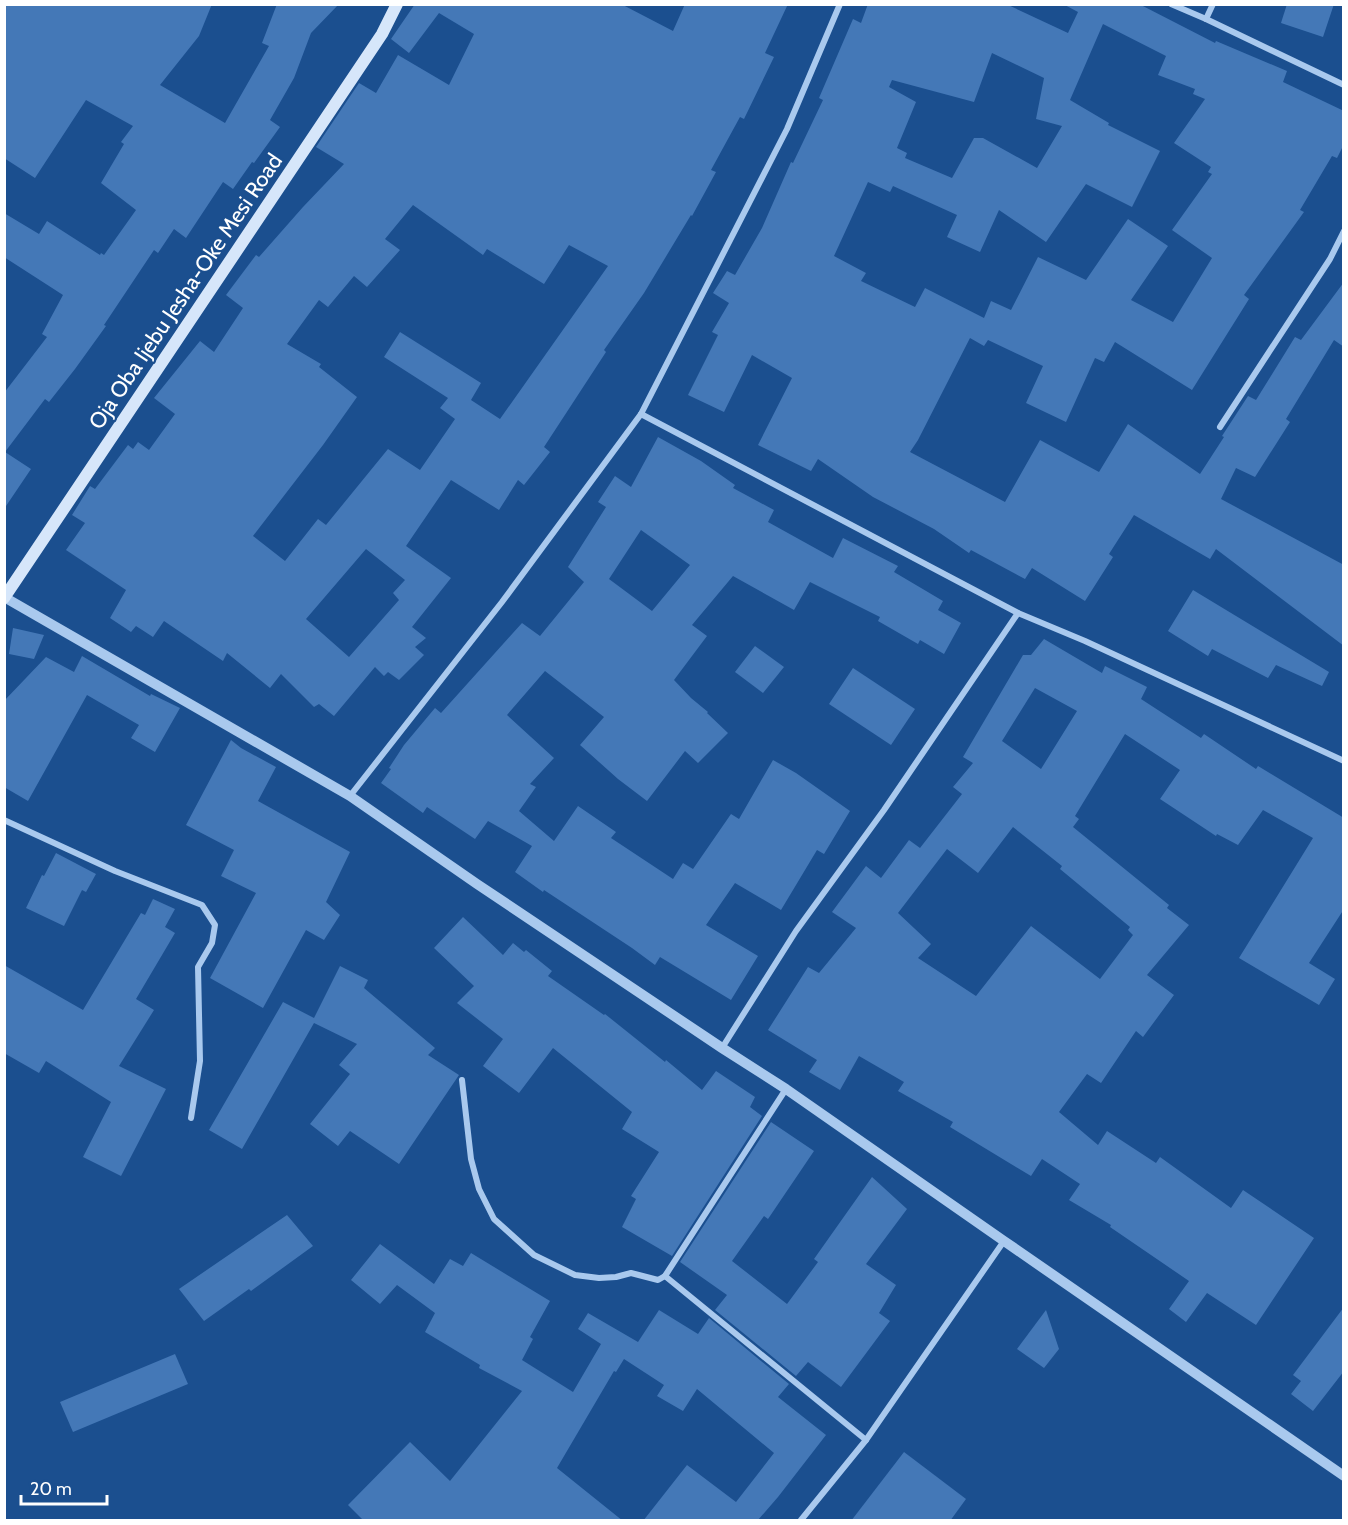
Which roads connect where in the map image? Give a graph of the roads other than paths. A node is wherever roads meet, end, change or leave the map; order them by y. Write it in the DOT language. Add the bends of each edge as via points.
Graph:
graph roads {
  1 [pos="397,4"];
  2 [pos="840,4"];
  3 [pos="1171,4"];
  4 [pos="1214,4"];
  5 [pos="1206,19"];
  6 [pos="1344,85"];
  7 [pos="1344,231"];
  8 [pos="641,414"];
  9 [pos="1220,427"];
  10 [pos="5,598"];
  11 [pos="1018,613"];
  12 [pos="1344,761"];
  13 [pos="350,796"];
  14 [pos="4,820"];
  15 [pos="722,1048"];
  16 [pos="462,1080"];
  17 [pos="786,1089"];
  18 [pos="191,1118"];
  19 [pos="1004,1241"];
  20 [pos="665,1276"];
  21 [pos="866,1440"];
  22 [pos="1344,1476"];
  23 [pos="801,1521"];
  1 -- 10 [label="main road, Oja Oba Ijebu Jesha-Oke Mesi Road" via="382,34"];
  2 -- 8 [label="street" via="787,129"];
  3 -- 5 [label="street"];
  4 -- 5 [label="street"];
  5 -- 6 [label="street"];
  7 -- 9 [label="street" via="1330,259"];
  8 -- 11 [label="street"];
  8 -- 13 [label="street" via="502,602"];
  10 -- 13 [label="street"];
  11 -- 12 [label="street"];
  11 -- 15 [label="street" via="796,932"];
  13 -- 15 [label="street"];
  14 -- 18 [label="street" via="115,872 202,905 215,926 212,943 198,967 200,1061"];
  15 -- 17 [label="street"];
  16 -- 20 [label="street" via="471,1159 479,1190 494,1219 534,1255 575,1275 599,1278 631,1274 658,1280"];
  17 -- 19 [label="street"];
  17 -- 20 [label="street"];
  19 -- 21 [label="street"];
  19 -- 22 [label="street"];
  20 -- 21 [label="street"];
  21 -- 23 [label="street"];
}
